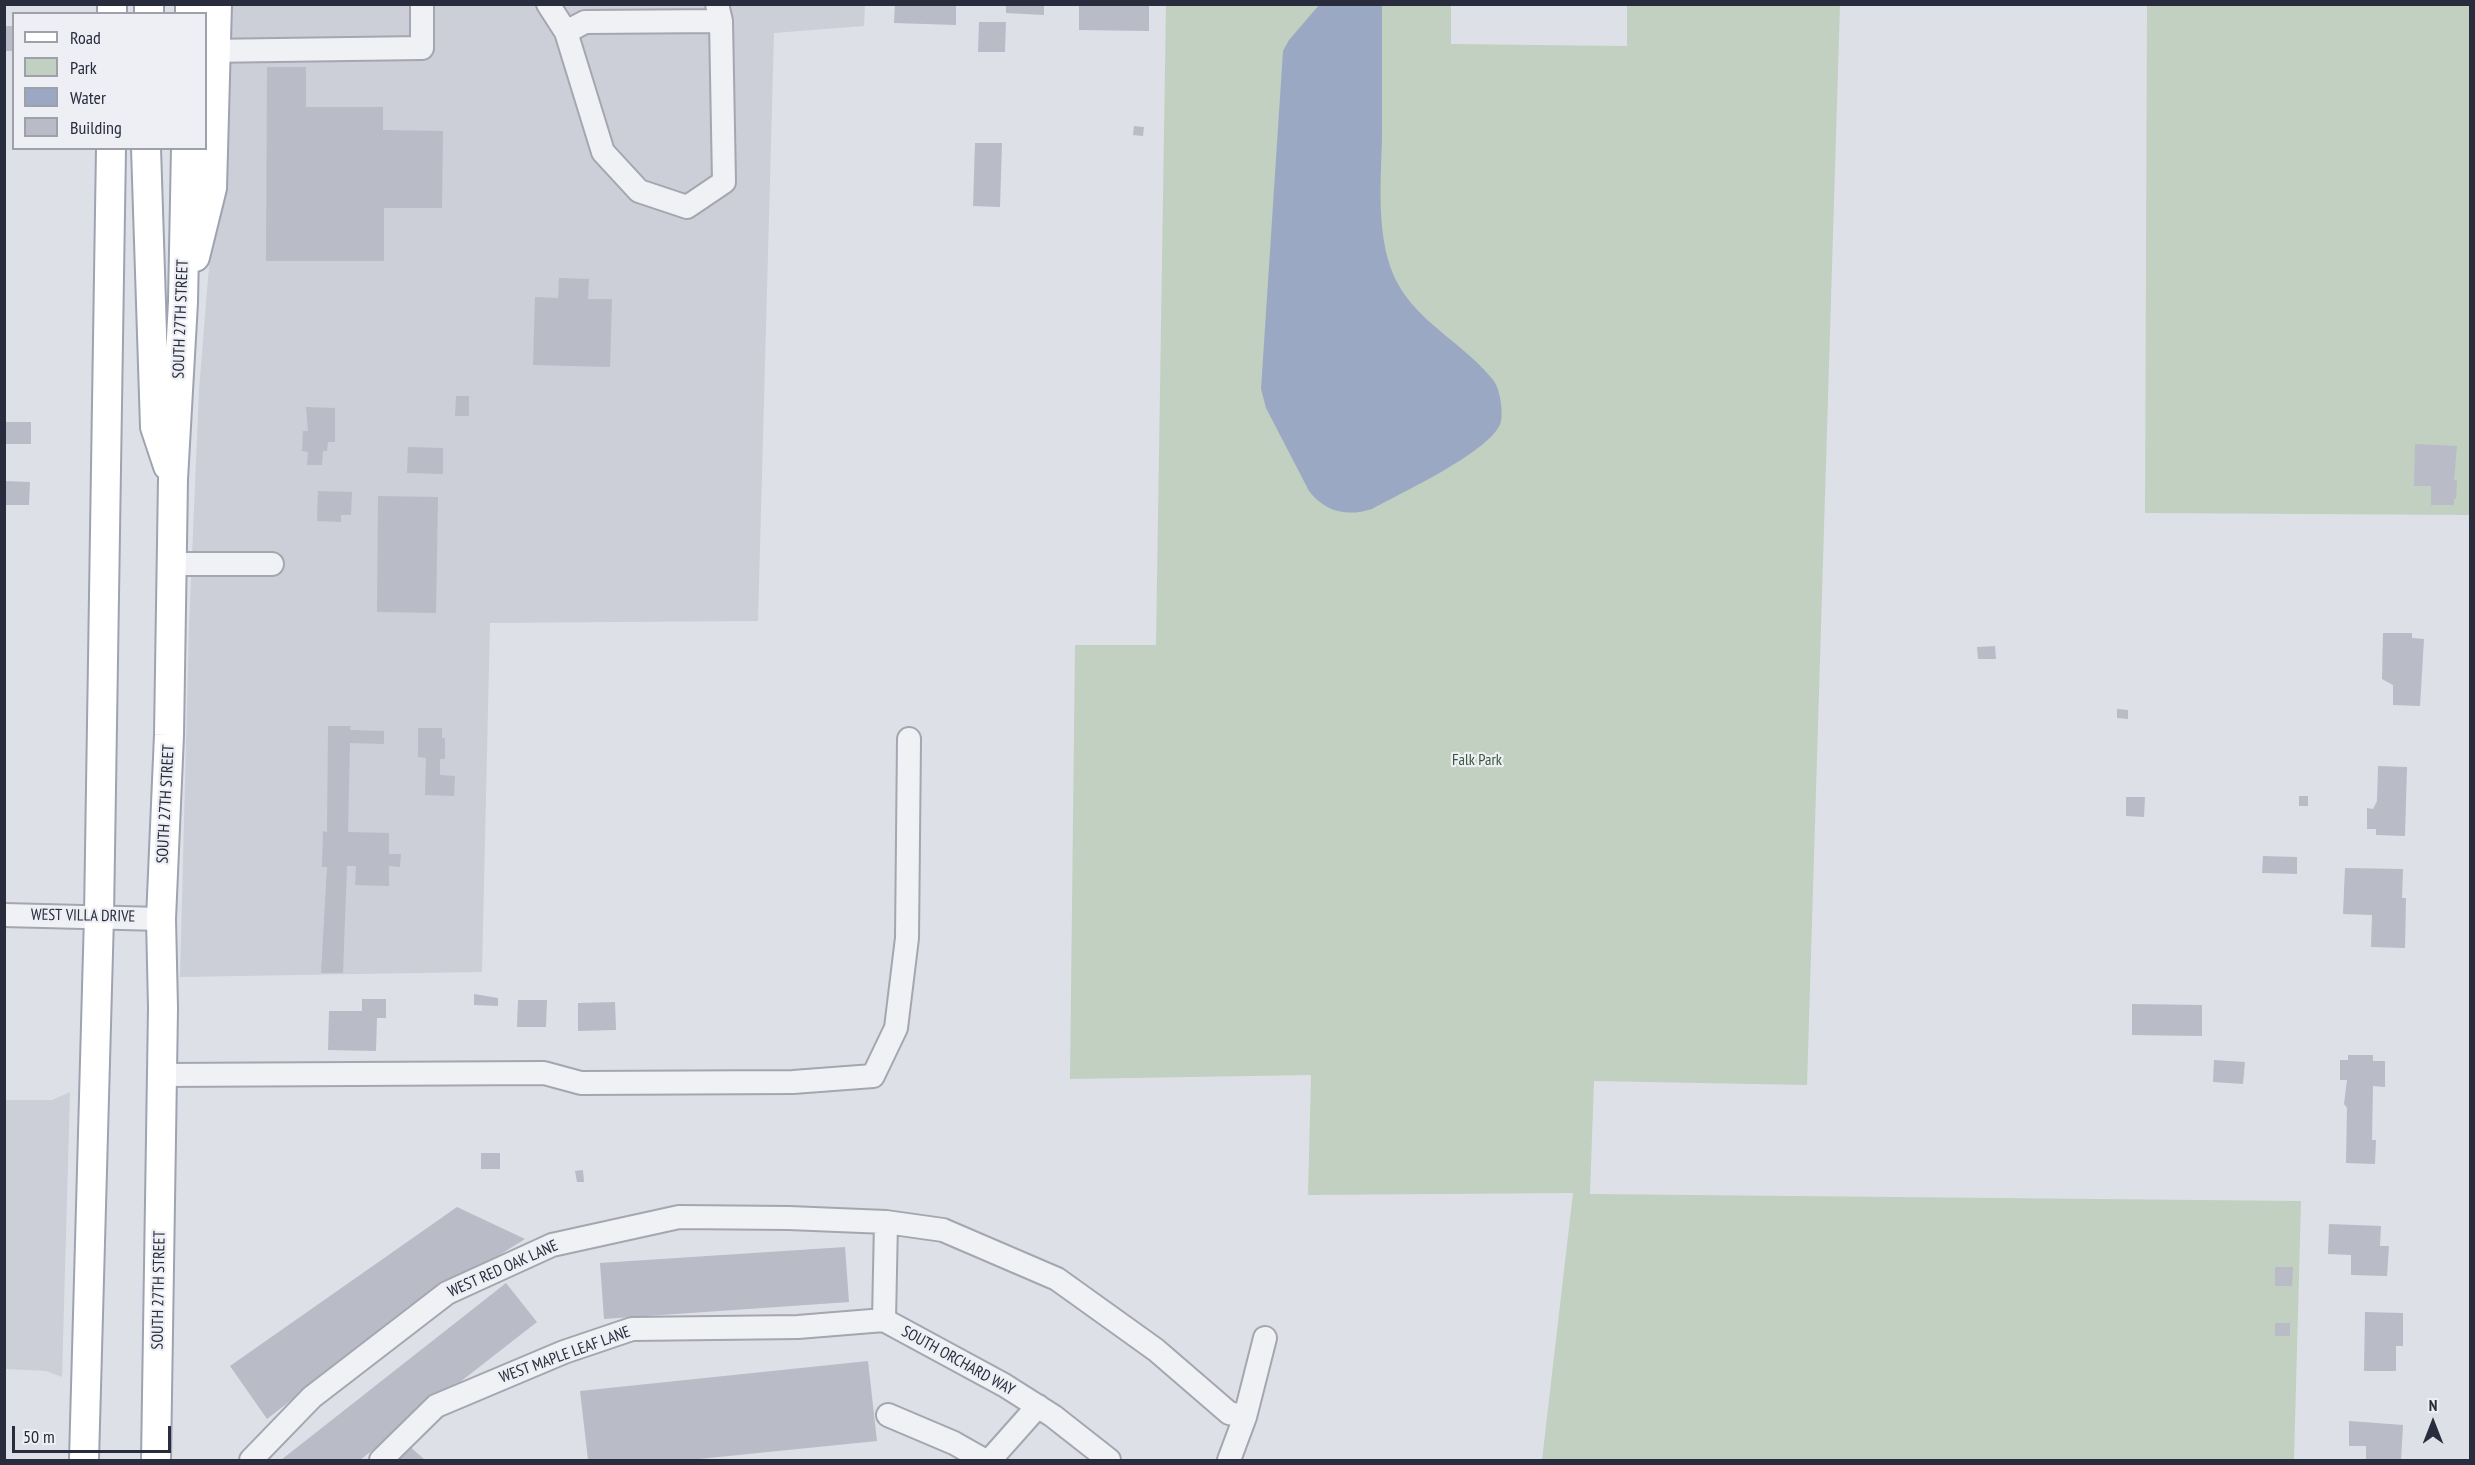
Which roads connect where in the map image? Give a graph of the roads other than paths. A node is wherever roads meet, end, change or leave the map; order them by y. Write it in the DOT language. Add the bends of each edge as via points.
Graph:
graph roads {
  1 [pos="217,4"];
  2 [pos="422,4"];
  3 [pos="548,4"];
  4 [pos="719,13"];
  5 [pos="566,32"];
  6 [pos="211,51"];
  7 [pos="111,150"];
  8 [pos="146,150"];
  9 [pos="186,150"];
  10 [pos="183,302"];
  11 [pos="173,479"];
  12 [pos="172,564"];
  13 [pos="272,564"];
  14 [pos="909,739"];
  15 [pos="4,915"];
  16 [pos="99,916"];
  17 [pos="161,919"];
  18 [pos="162,1075"];
  19 [pos="886,1222"];
  20 [pos="884,1320"];
  21 [pos="1266,1338"];
  22 [pos="1038,1406"];
  23 [pos="888,1415"];
  24 [pos="1245,1417"];
  25 [pos="84,1461"];
  26 [pos="156,1461"];
  27 [pos="251,1461"];
  28 [pos="381,1461"];
  29 [pos="984,1461"];
  30 [pos="990,1461"];
  31 [pos="1109,1461"];
  32 [pos="1229,1461"];
  1 -- 6 [label="main road"];
  2 -- 6 [label="street" via="422,48"];
  3 -- 5 [label="street"];
  4 -- 5 [label="street" via="585,22"];
  4 -- 5 [label="street" via="724,182 687,207 639,190 603,152"];
  6 -- 10 [label="main road" via="213,188"];
  7 -- 16 [label="main road"];
  8 -- 11 [label="main road" via="155,427"];
  9 -- 10 [label="main road, SOUTH 27TH STREET"];
  10 -- 11 [label="main road, SOUTH 27TH STREET"];
  11 -- 12 [label="main road, SOUTH 27TH STREET"];
  12 -- 13 [label="street"];
  12 -- 17 [label="main road, SOUTH 27TH STREET" via="170,735"];
  14 -- 18 [label="street" via="907,938 896,1028 873,1076 793,1082 581,1083 544,1073"];
  15 -- 16 [label="street, WEST VILLA DRIVE"];
  16 -- 17 [label="street, WEST VILLA DRIVE"];
  16 -- 25 [label="main road"];
  17 -- 18 [label="main road, SOUTH 27TH STREET"];
  18 -- 26 [label="main road, SOUTH 27TH STREET"];
  19 -- 20 [label="street, SOUTH ORCHARD WAY"];
  19 -- 24 [label="street, WEST RED OAK LANE" via="943,1230 1057,1279 1156,1350 1229,1413"];
  19 -- 27 [label="street, WEST RED OAK LANE" via="680,1217 552,1245 447,1293 312,1397"];
  20 -- 22 [label="street, SOUTH ORCHARD WAY"];
  20 -- 28 [label="street, WEST MAPLE LEAF LANE" via="798,1327 632,1329 564,1352 436,1406"];
  21 -- 24 [label="street"];
  22 -- 30 [label="street"];
  22 -- 31 [label="street, SOUTH ORCHARD WAY"];
  23 -- 29 [label="street" via="954,1443"];
  24 -- 32 [label="street"];
}
